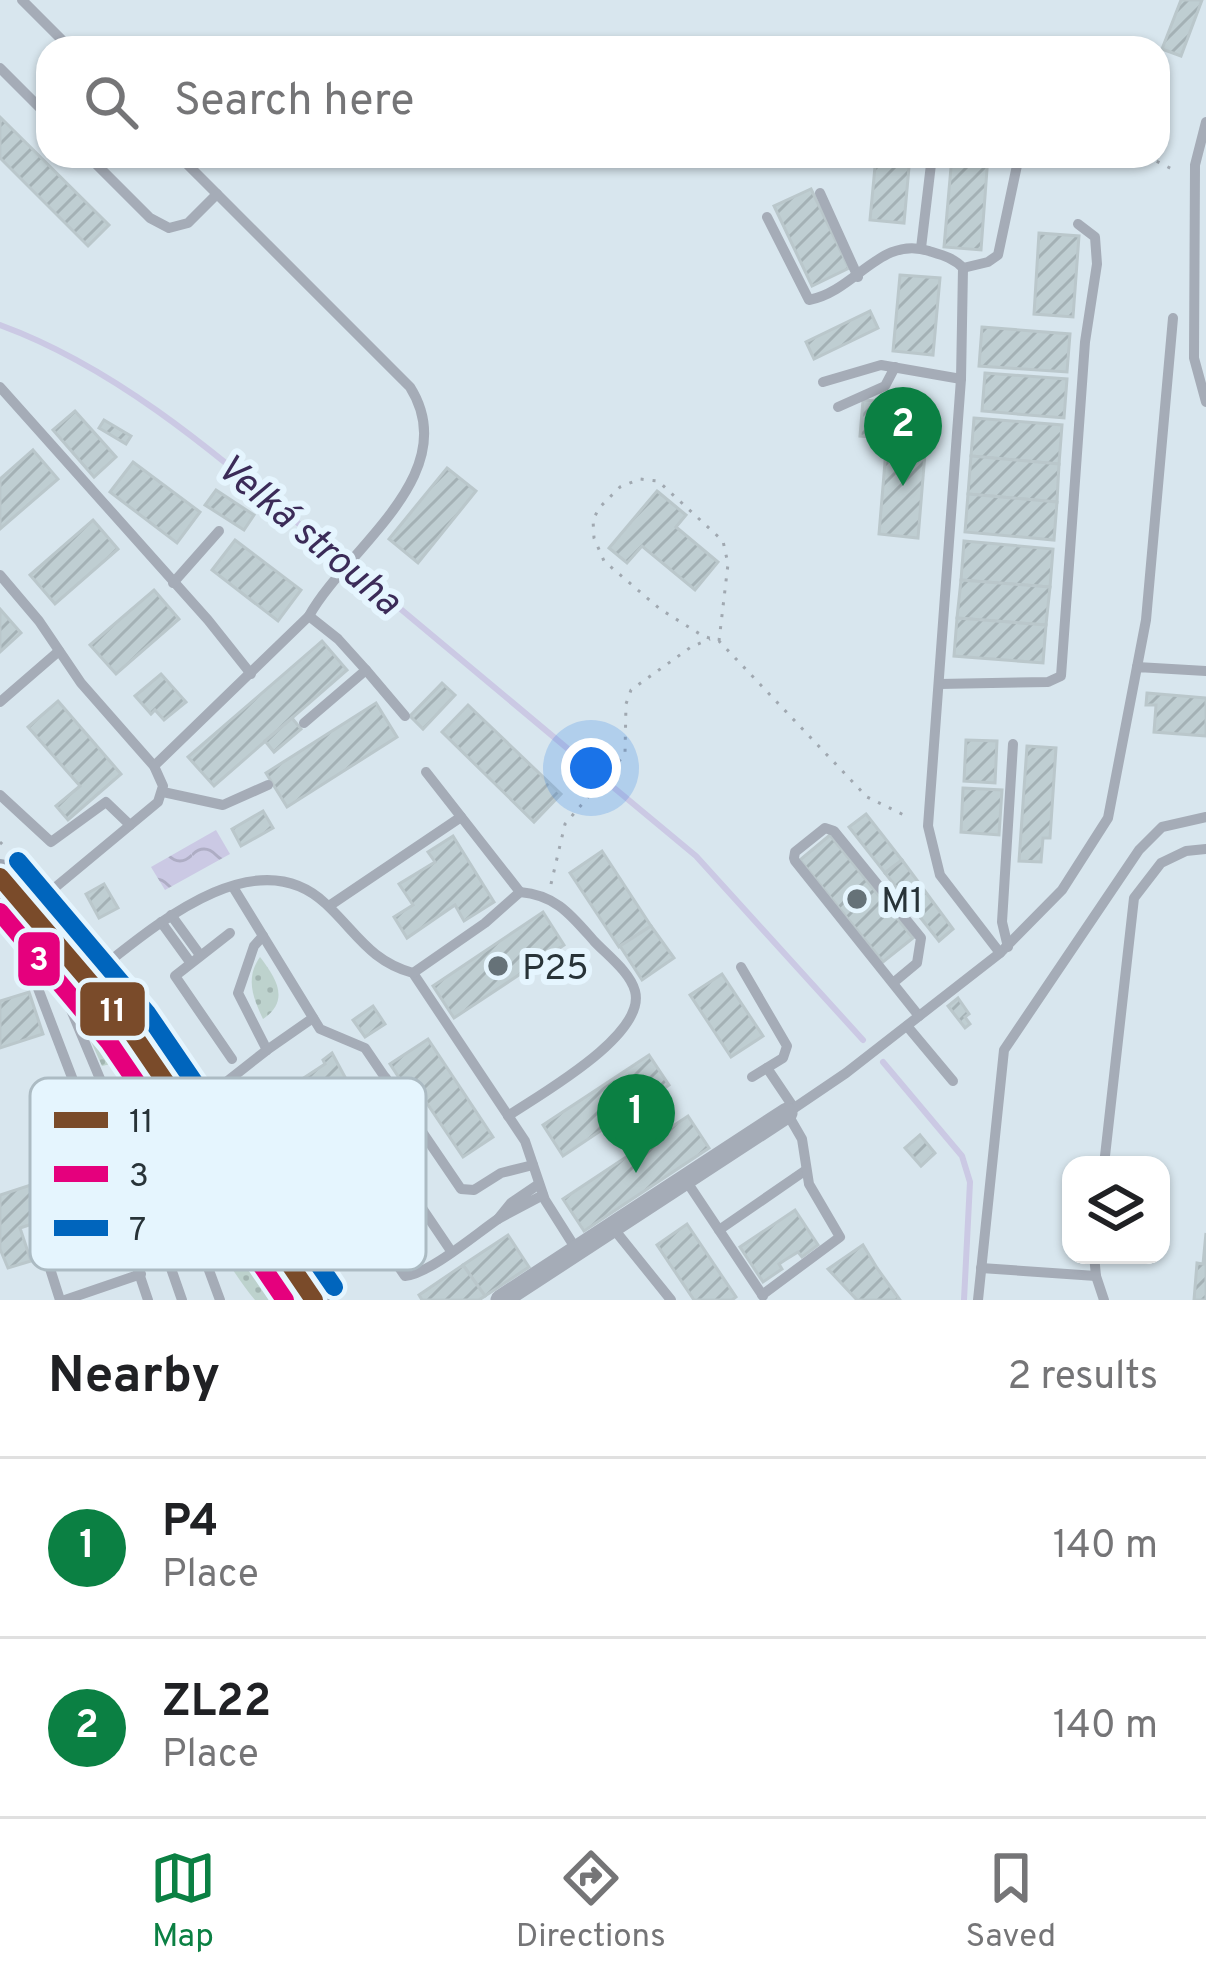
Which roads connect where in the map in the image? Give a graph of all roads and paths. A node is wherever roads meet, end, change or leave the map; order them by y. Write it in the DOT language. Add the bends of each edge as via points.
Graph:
graph roads {
  1 [pos="22,0"];
  2 [pos="58,36"];
  3 [pos="0,68"];
  4 [pos="36,104"];
  5 [pos="1206,122"];
  6 [pos="100,168"];
  7 [pos="191,168"];
  8 [pos="931,168"];
  9 [pos="1016,168"];
  10 [pos="1170,168"];
  11 [pos="1196,181"];
  12 [pos="217,194"];
  13 [pos="820,194"];
  14 [pos="1201,201"];
  15 [pos="767,217"];
  16 [pos="1078,224"];
  17 [pos="921,248"];
  18 [pos="963,268"];
  19 [pos="859,277"];
  20 [pos="1173,318"];
  21 [pos="895,367"];
  22 [pos="961,379"];
  23 [pos="823,382"];
  24 [pos="0,387"];
  25 [pos="1206,402"];
  26 [pos="838,407"];
  27 [pos="219,531"];
  28 [pos="0,575"];
  29 [pos="173,583"];
  30 [pos="309,616"];
  31 [pos="710,639"];
  32 [pos="719,641"];
  33 [pos="59,651"];
  34 [pos="1137,667"];
  35 [pos="366,670"];
  36 [pos="1206,671"];
  37 [pos="250,674"];
  38 [pos="939,684"];
  39 [pos="0,702"];
  40 [pos="405,716"];
  41 [pos="304,722"];
  42 [pos="1013,744"];
  43 [pos="154,766"];
  44 [pos="426,772"];
  45 [pos="268,785"];
  46 [pos="163,792"];
  47 [pos="0,795"];
  48 [pos="461,817"];
  49 [pos="1206,817"];
  50 [pos="130,825"];
  51 [pos="928,826"];
  52 [pos="1206,849"];
  53 [pos="0,877"];
  54 [pos="233,887"];
  55 [pos="520,892"];
  56 [pos="548,897"];
  57 [pos="329,906"];
  58 [pos="30,908"];
  59 [pos="166,918"];
  60 [pos="230,933"];
  61 [pos="263,936"];
  62 [pos="58,940"];
  63 [pos="1004,950"];
  64 [pos="195,958"];
  65 [pos="741,968"];
  66 [pos="413,973"];
  67 [pos="34,978"];
  68 [pos="89,978"];
  69 [pos="893,983"];
  70 [pos="919,1016"];
  71 [pos="314,1018"];
  72 [pos="907,1026"];
  73 [pos="267,1050"];
  74 [pos="232,1058"];
  75 [pos="767,1068"];
  76 [pos="752,1077"];
  77 [pos="72,1078"];
  78 [pos="100,1078"];
  79 [pos="164,1078"];
  80 [pos="232,1078"];
  81 [pos="385,1078"];
  82 [pos="953,1082"];
  83 [pos="790,1111"];
  84 [pos="508,1116"];
  85 [pos="426,1136"];
  86 [pos="1105,1156"];
  87 [pos="533,1166"];
  88 [pos="806,1170"];
  89 [pos="686,1179"];
  90 [pos="541,1190"];
  91 [pos="426,1214"];
  92 [pos="611,1227"];
  93 [pos="719,1230"];
  94 [pos="577,1249"];
  95 [pos="451,1251"];
  96 [pos="1095,1264"];
  97 [pos="426,1268"];
  98 [pos="981,1268"];
  99 [pos="51,1270"];
  100 [pos="140,1270"];
  101 [pos="172,1270"];
  102 [pos="209,1270"];
  103 [pos="294,1270"];
  104 [pos="141,1274"];
  105 [pos="1096,1276"];
  106 [pos="762,1295"];
  107 [pos="63,1300"];
  108 [pos="148,1300"];
  109 [pos="182,1300"];
  110 [pos="220,1300"];
  111 [pos="314,1300"];
  112 [pos="501,1300"];
  113 [pos="671,1300"];
  114 [pos="746,1300"];
  115 [pos="978,1300"];
  116 [pos="1104,1300"];
  1 -- 2 [label="lane"];
  3 -- 4 [label="lane"];
  5 -- 11 [label="lane"];
  6 -- 12 [label="lane" via="169,228 188,223"];
  7 -- 12 [label="lane"];
  8 -- 17 [label="lane"];
  9 -- 18 [label="lane" via="998,255"];
  10 -- 11 [label="path"];
  11 -- 14 [label="lane"];
  12 -- 30 [label="lane" via="415,394 425,446 404,494"];
  13 -- 19 [label="lane"];
  14 -- 25 [label="lane" via="1194,358"];
  15 -- 19 [label="lane" via="806,298"];
  16 -- 38 [label="lane" via="1095,237 1098,254 1061,676"];
  17 -- 18 [label="lane"];
  17 -- 19 [label="lane" via="891,250"];
  18 -- 22 [label="lane"];
  20 -- 34 [label="lane"];
  21 -- 22 [label="lane"];
  21 -- 23 [label="lane"];
  21 -- 26 [label="lane" via="885,386"];
  22 -- 38 [label="lane"];
  24 -- 29 [label="lane"];
  27 -- 29 [label="lane"];
  28 -- 33 [label="lane"];
  29 -- 37 [label="lane"];
  30 -- 35 [label="lane"];
  30 -- 37 [label="lane"];
  31 -- 32 [label="path"];
  31 -- 32 [label="path" via="604,561 593,520 620,488 658,481 723,541"];
  31 -- 56 [label="path" via="631,690 625,754 565,824"];
  32 -- 51 [label="path" via="867,797"];
  33 -- 39 [label="lane"];
  33 -- 43 [label="lane"];
  34 -- 36 [label="lane"];
  34 -- 63 [label="lane" via="1108,818 1062,890"];
  35 -- 40 [label="lane"];
  35 -- 41 [label="lane"];
  37 -- 43 [label="lane"];
  38 -- 51 [label="lane"];
  42 -- 63 [label="lane"];
  43 -- 46 [label="lane"];
  44 -- 48 [label="lane"];
  45 -- 46 [label="lane" via="223,805"];
  46 -- 50 [label="lane"];
  47 -- 50 [label="lane" via="51,842 106,802"];
  48 -- 55 [label="lane"];
  48 -- 57 [label="lane"];
  49 -- 98 [label="lane" via="1162,827 1138,850 1008,1040"];
  50 -- 58 [label="lane"];
  51 -- 63 [label="lane" via="940,875"];
  52 -- 86 [label="lane" via="1162,862 1134,898"];
  53 -- 58 [label="main road"];
  54 -- 57 [label="lane" via="281,880"];
  54 -- 59 [label="lane"];
  54 -- 61 [label="lane"];
  55 -- 56 [label="lane"];
  55 -- 66 [label="lane"];
  56 -- 84 [label="lane" via="625,974 634,1008 603,1051"];
  57 -- 66 [label="lane" via="382,962"];
  58 -- 62 [label="main road"];
  59 -- 64 [label="lane"];
  59 -- 68 [label="lane"];
  60 -- 64 [label="lane"];
  61 -- 71 [label="lane"];
  61 -- 73 [label="lane" via="238,993"];
  62 -- 68 [label="main road"];
  62 -- 78 [label="lane" via="64,993"];
  63 -- 70 [label="lane"];
  64 -- 74 [label="lane" via="176,979"];
  65 -- 75 [label="lane" via="786,1041 785,1055"];
  66 -- 84 [label="lane"];
  67 -- 77 [label="lane"];
  68 -- 79 [label="main road"];
  69 -- 69 [label="lane" via="794,858 826,828 921,938 917,963"];
  69 -- 70 [label="lane"];
  70 -- 72 [label="lane"];
  71 -- 73 [label="lane"];
  71 -- 81 [label="lane" via="325,1033 364,1048"];
  72 -- 82 [label="lane"];
  72 -- 83 [label="lane"];
  73 -- 80 [label="lane"];
  75 -- 76 [label="lane"];
  75 -- 83 [label="lane"];
  83 -- 88 [label="lane"];
  83 -- 89 [label="street"];
  84 -- 87 [label="lane"];
  85 -- 87 [label="lane" via="465,1191"];
  87 -- 90 [label="lane"];
  88 -- 93 [label="lane"];
  88 -- 106 [label="lane" via="840,1237"];
  89 -- 92 [label="street"];
  89 -- 93 [label="lane"];
  90 -- 94 [label="lane"];
  90 -- 95 [label="lane"];
  91 -- 95 [label="lane"];
  92 -- 94 [label="street"];
  92 -- 113 [label="lane"];
  93 -- 106 [label="lane"];
  94 -- 112 [label="street"];
  95 -- 97 [label="lane"];
  96 -- 105 [label="lane"];
  98 -- 105 [label="lane"];
  98 -- 115 [label="lane"];
  99 -- 107 [label="lane"];
  100 -- 104 [label="lane"];
  101 -- 109 [label="lane"];
  102 -- 110 [label="lane"];
  103 -- 111 [label="main road"];
  104 -- 107 [label="lane"];
  104 -- 108 [label="lane"];
  105 -- 116 [label="lane"];
  106 -- 114 [label="lane"];
}
